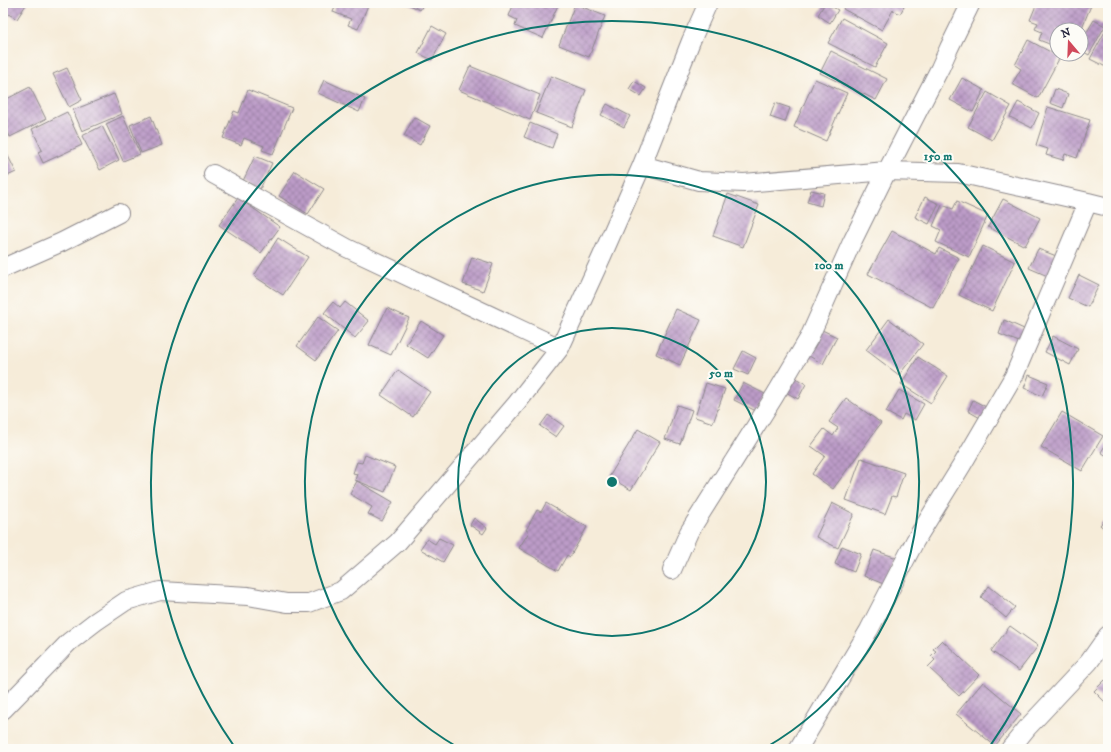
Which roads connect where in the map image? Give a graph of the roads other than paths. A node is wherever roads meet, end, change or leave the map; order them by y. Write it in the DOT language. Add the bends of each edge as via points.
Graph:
graph roads {
  1 [pos="708,3"];
  2 [pos="971,3"];
  3 [pos="642,165"];
  4 [pos="887,170"];
  5 [pos="213,174"];
  6 [pos="1088,202"];
  7 [pos="1108,207"];
  8 [pos="119,213"];
  9 [pos="3,268"];
  10 [pos="560,348"];
  11 [pos="672,570"];
  12 [pos="1108,635"];
  13 [pos="3,710"];
  14 [pos="798,749"];
  15 [pos="1010,749"];
  1 -- 3 [label="street"];
  2 -- 4 [label="street"];
  3 -- 4 [label="street" via="699,181 744,183"];
  3 -- 10 [label="street"];
  4 -- 6 [label="street" via="958,173"];
  4 -- 11 [label="street" via="809,338 689,532"];
  5 -- 10 [label="street" via="347,248"];
  6 -- 7 [label="street"];
  6 -- 14 [label="street" via="1014,376 915,541 869,630"];
  8 -- 9 [label="street"];
  10 -- 13 [label="street" via="517,403 398,542 341,591 310,604 248,596 160,590 126,601 69,642"];
  12 -- 15 [label="street" via="1089,662"];
}
